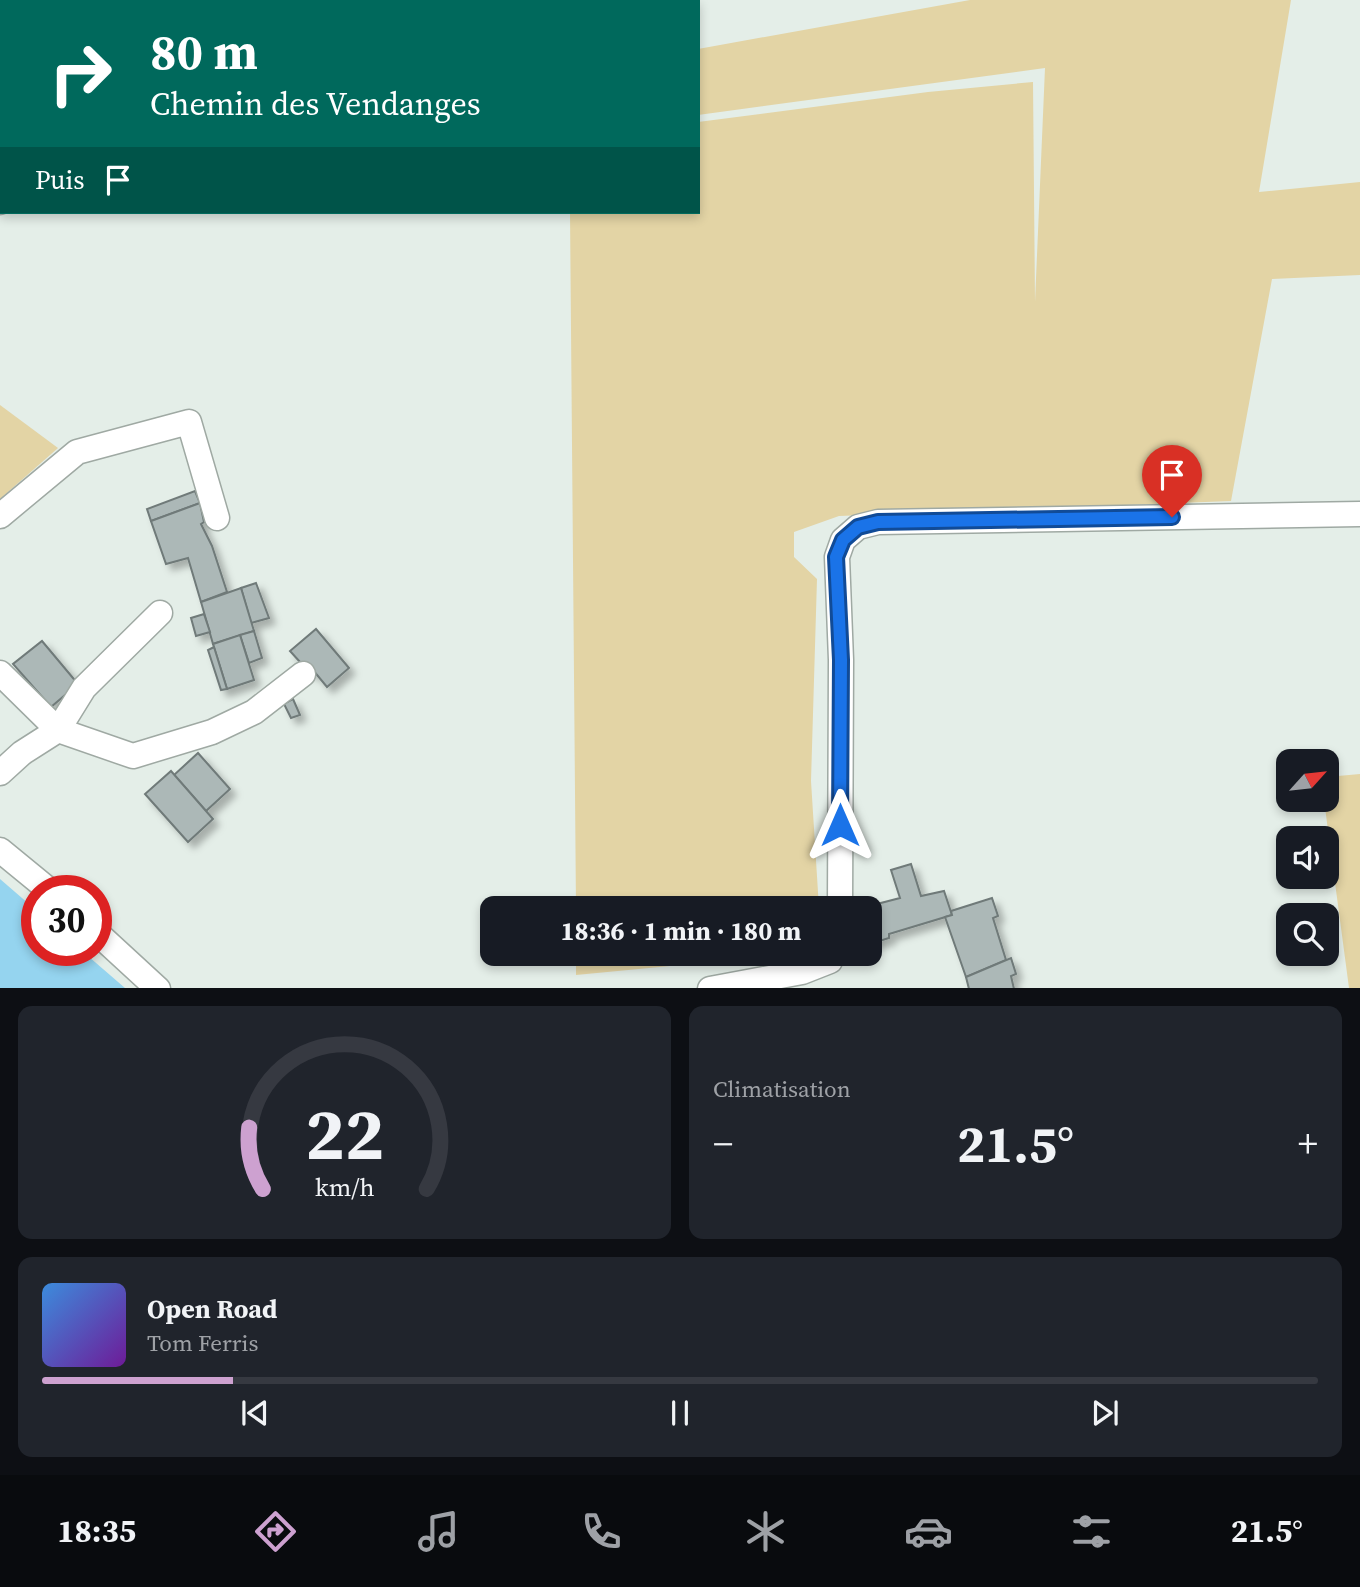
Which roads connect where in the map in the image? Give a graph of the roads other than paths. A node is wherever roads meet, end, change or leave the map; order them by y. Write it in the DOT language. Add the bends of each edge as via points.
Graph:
graph roads {
  1 [pos="1360,514"];
  2 [pos="0,516"];
  3 [pos="217,518"];
  4 [pos="160,613"];
  5 [pos="0,673"];
  6 [pos="303,674"];
  7 [pos="58,730"];
  8 [pos="0,773"];
  9 [pos="0,850"];
  10 [pos="30,875"];
  11 [pos="840,896"];
  12 [pos="112,947"];
  13 [pos="817,966"];
  14 [pos="157,988"];
  15 [pos="715,988"];
  1 -- 11 [label="street" via="878,522 858,527 843,540 836,557 841,660"];
  2 -- 3 [label="street" via="77,452 189,422"];
  4 -- 7 [label="street" via="85,688"];
  5 -- 7 [label="street"];
  6 -- 7 [label="street" via="254,712 212,733 133,756"];
  7 -- 8 [label="street"];
  9 -- 10 [label="street"];
  12 -- 14 [label="street"];
  13 -- 15 [label="street"];
}
